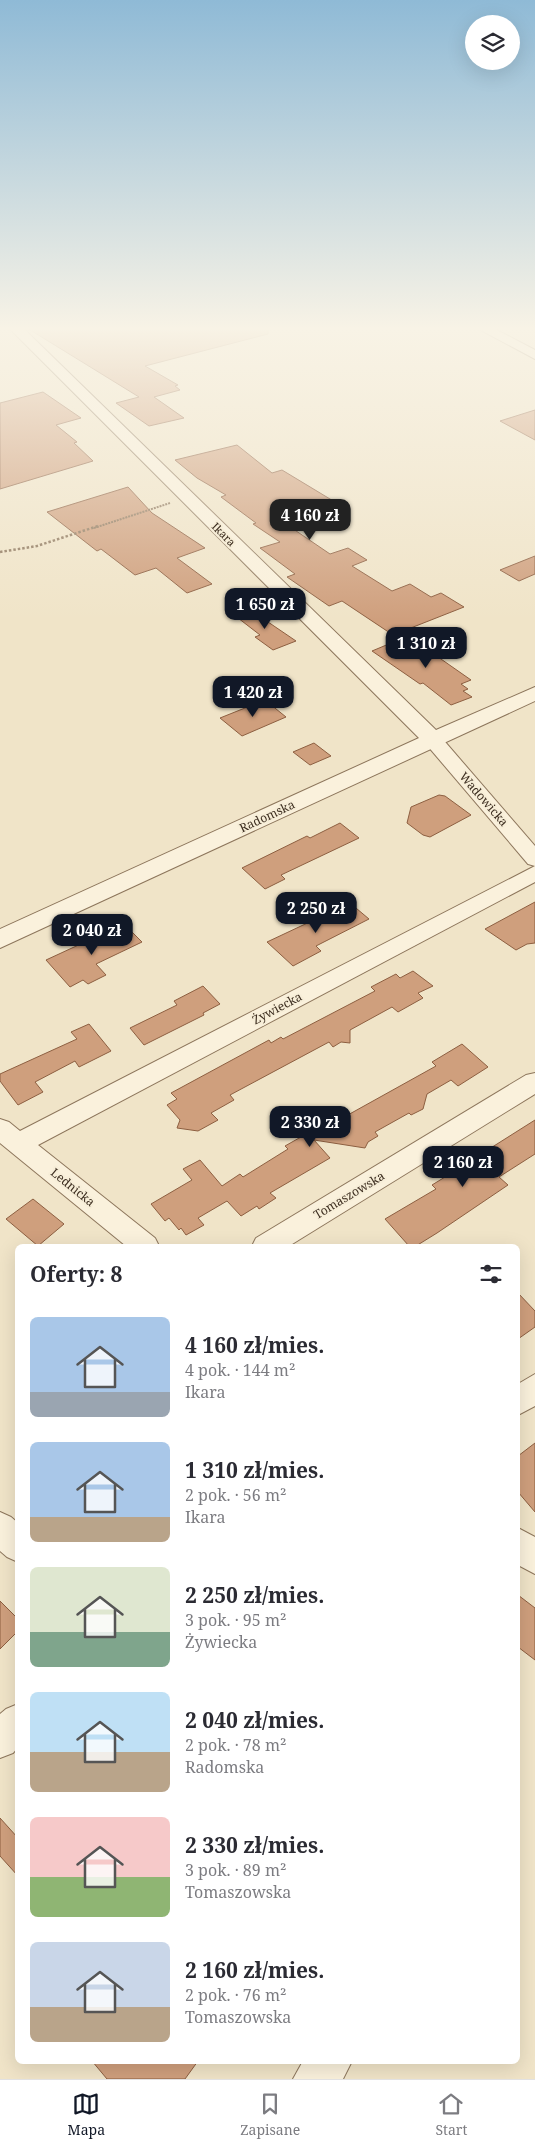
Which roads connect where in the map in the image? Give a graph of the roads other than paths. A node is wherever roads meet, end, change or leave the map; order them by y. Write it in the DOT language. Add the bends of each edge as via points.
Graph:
graph roads {
  1 [pos="113,425"];
  2 [pos="535,693"];
  3 [pos="432,740"];
  4 [pos="535,859"];
  5 [pos="535,873"];
  6 [pos="0,940"];
  7 [pos="535,1082"];
  8 [pos="9,1136"];
  9 [pos="143,1244"];
  10 [pos="269,1244"];
  11 [pos="535,1388"];
  12 [pos="520,1399"];
  13 [pos="0,1528"];
  14 [pos="15,1543"];
  15 [pos="520,1546"];
  16 [pos="535,1558"];
  17 [pos="15,1724"];
  18 [pos="0,1740"];
  19 [pos="329,2064"];
  20 [pos="314,2079"];
  1 -- 3 [label="street, Ikara"];
  2 -- 3 [label="street, Radomska"];
  3 -- 4 [label="street, Wadowicka"];
  3 -- 6 [label="street, Radomska"];
  5 -- 8 [label="street, Żywiecka"];
  7 -- 10 [label="street, Tomaszowska"];
  8 -- 9 [label="street, Lednicka"];
  11 -- 12 [label="street"];
  13 -- 14 [label="street"];
  15 -- 16 [label="street"];
  17 -- 18 [label="street"];
  19 -- 20 [label="street"];
}
